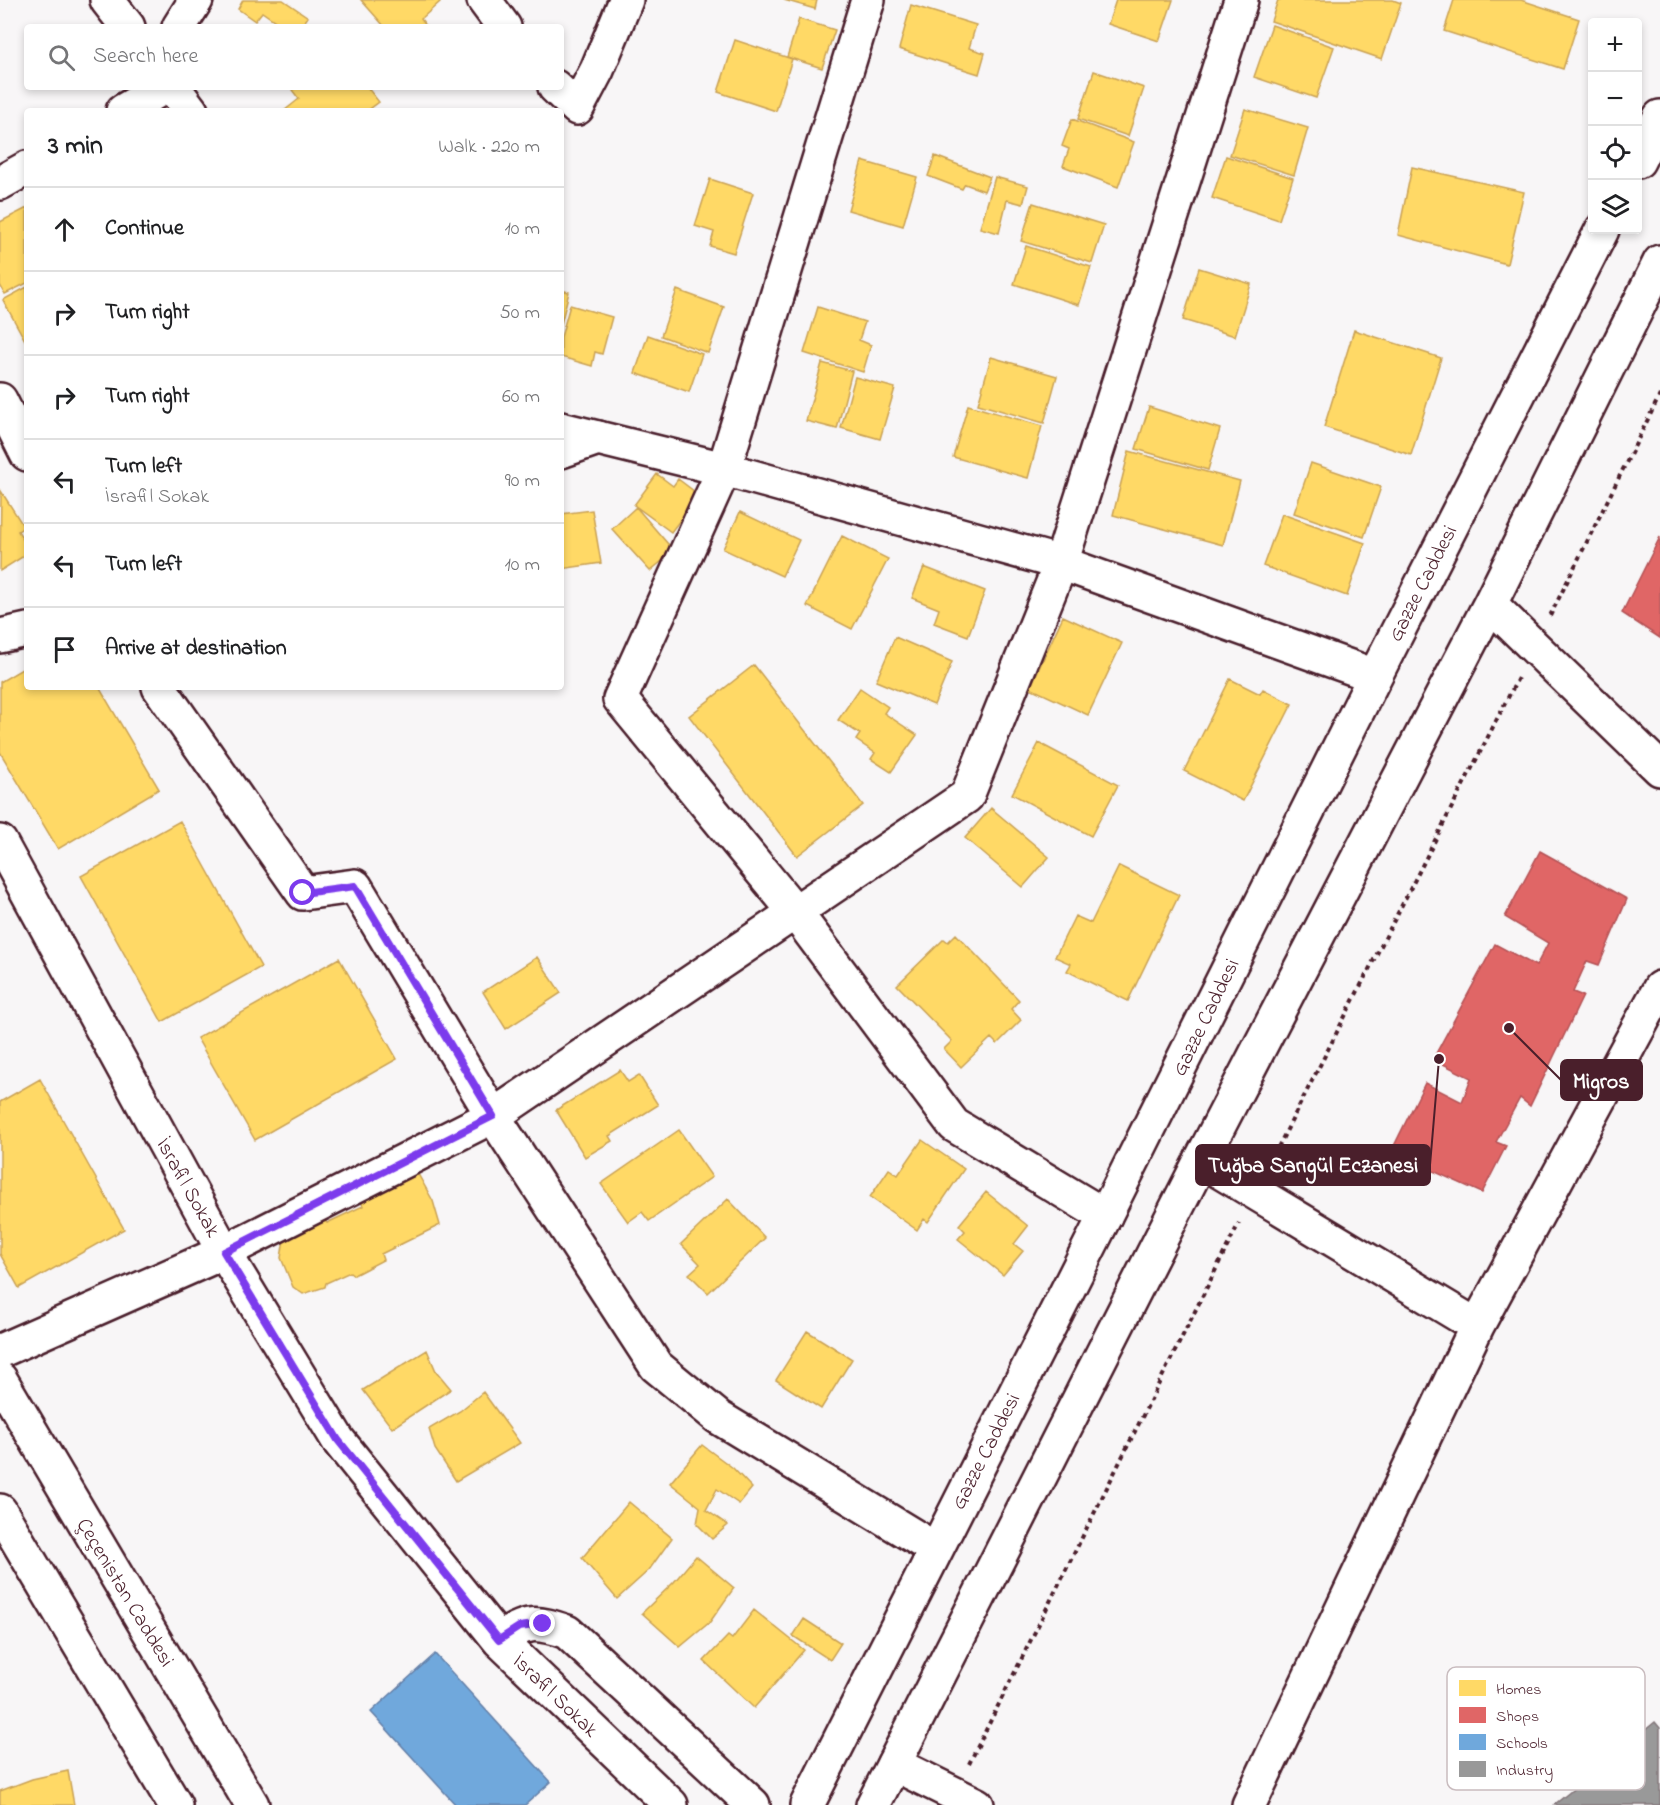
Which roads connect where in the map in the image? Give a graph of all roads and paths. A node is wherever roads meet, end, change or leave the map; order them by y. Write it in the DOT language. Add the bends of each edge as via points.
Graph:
graph roads {
  1 [pos="107,0"];
  2 [pos="196,0"];
  3 [pos="484,0"];
  4 [pos="626,0"];
  5 [pos="868,0"];
  6 [pos="1241,0"];
  7 [pos="126,24"];
  8 [pos="181,24"];
  9 [pos="502,24"];
  10 [pos="159,90"];
  11 [pos="175,90"];
  12 [pos="558,90"];
  13 [pos="128,108"];
  14 [pos="189,108"];
  15 [pos="1660,117"];
  16 [pos="1642,153"];
  17 [pos="24,170"];
  18 [pos="0,183"];
  19 [pos="1600,234"];
  20 [pos="1660,262"];
  21 [pos="1660,395"];
  22 [pos="0,400"];
  23 [pos="564,430"];
  24 [pos="597,438"];
  25 [pos="24,448"];
  26 [pos="564,450"];
  27 [pos="724,469"];
  28 [pos="1061,563"];
  29 [pos="1490,604"];
  30 [pos="24,631"];
  31 [pos="0,636"];
  32 [pos="1534,647"];
  33 [pos="1375,676"];
  34 [pos="161,690"];
  35 [pos="1660,769"];
  36 [pos="0,843"];
  37 [pos="795,912"];
  38 [pos="1660,988"];
  39 [pos="493,1116"];
  40 [pos="1201,1160"];
  41 [pos="1255,1192"];
  42 [pos="1106,1216"];
  43 [pos="224,1252"];
  44 [pos="1478,1326"];
  45 [pos="0,1351"];
  46 [pos="0,1379"];
  47 [pos="0,1511"];
  48 [pos="935,1549"];
  49 [pos="499,1640"];
  50 [pos="894,1764"];
  51 [pos="966,1800"];
  52 [pos="175,1805"];
  53 [pos="252,1805"];
  54 [pos="671,1805"];
  55 [pos="753,1805"];
  56 [pos="807,1805"];
  57 [pos="873,1805"];
  58 [pos="1249,1805"];
  1 -- 7 [label="street"];
  2 -- 8 [label="street"];
  3 -- 9 [label="street"];
  4 -- 12 [label="street" via="577,108"];
  5 -- 27 [label="street"];
  6 -- 28 [label="street"];
  10 -- 13 [label="street"];
  11 -- 14 [label="street"];
  15 -- 16 [label="street"];
  17 -- 18 [label="street"];
  19 -- 33 [label="street, Gazze Caddesi"];
  20 -- 29 [label="street"];
  21 -- 32 [label="path"];
  22 -- 25 [label="street"];
  23 -- 24 [label="street"];
  24 -- 26 [label="street"];
  24 -- 27 [label="street"];
  27 -- 28 [label="street"];
  27 -- 37 [label="street" via="620,699"];
  28 -- 33 [label="street"];
  28 -- 37 [label="street" via="967,796"];
  29 -- 32 [label="street"];
  29 -- 40 [label="street"];
  30 -- 31 [label="street"];
  32 -- 35 [label="street"];
  32 -- 41 [label="path"];
  33 -- 42 [label="street, Gazze Caddesi"];
  34 -- 39 [label="street" via="303,893 355,886"];
  36 -- 43 [label="street, İsrafil Sokak"];
  37 -- 39 [label="street"];
  37 -- 42 [label="street" via="954,1125"];
  38 -- 44 [label="street"];
  39 -- 43 [label="street"];
  39 -- 48 [label="street" via="656,1366 718,1417"];
  40 -- 41 [label="street"];
  40 -- 50 [label="street"];
  41 -- 44 [label="street"];
  41 -- 51 [label="path"];
  42 -- 48 [label="street, Gazze Caddesi"];
  43 -- 45 [label="street"];
  43 -- 49 [label="street, İsrafil Sokak" via="338,1440"];
  44 -- 58 [label="street"];
  46 -- 53 [label="street, Çeçenistan Caddesi"];
  47 -- 52 [label="street"];
  48 -- 56 [label="street, Gazze Caddesi"];
  49 -- 54 [label="street, İsrafil Sokak"];
  49 -- 55 [label="street" via="519,1627 543,1624 567,1632"];
  50 -- 51 [label="street"];
  50 -- 57 [label="street"];
}
